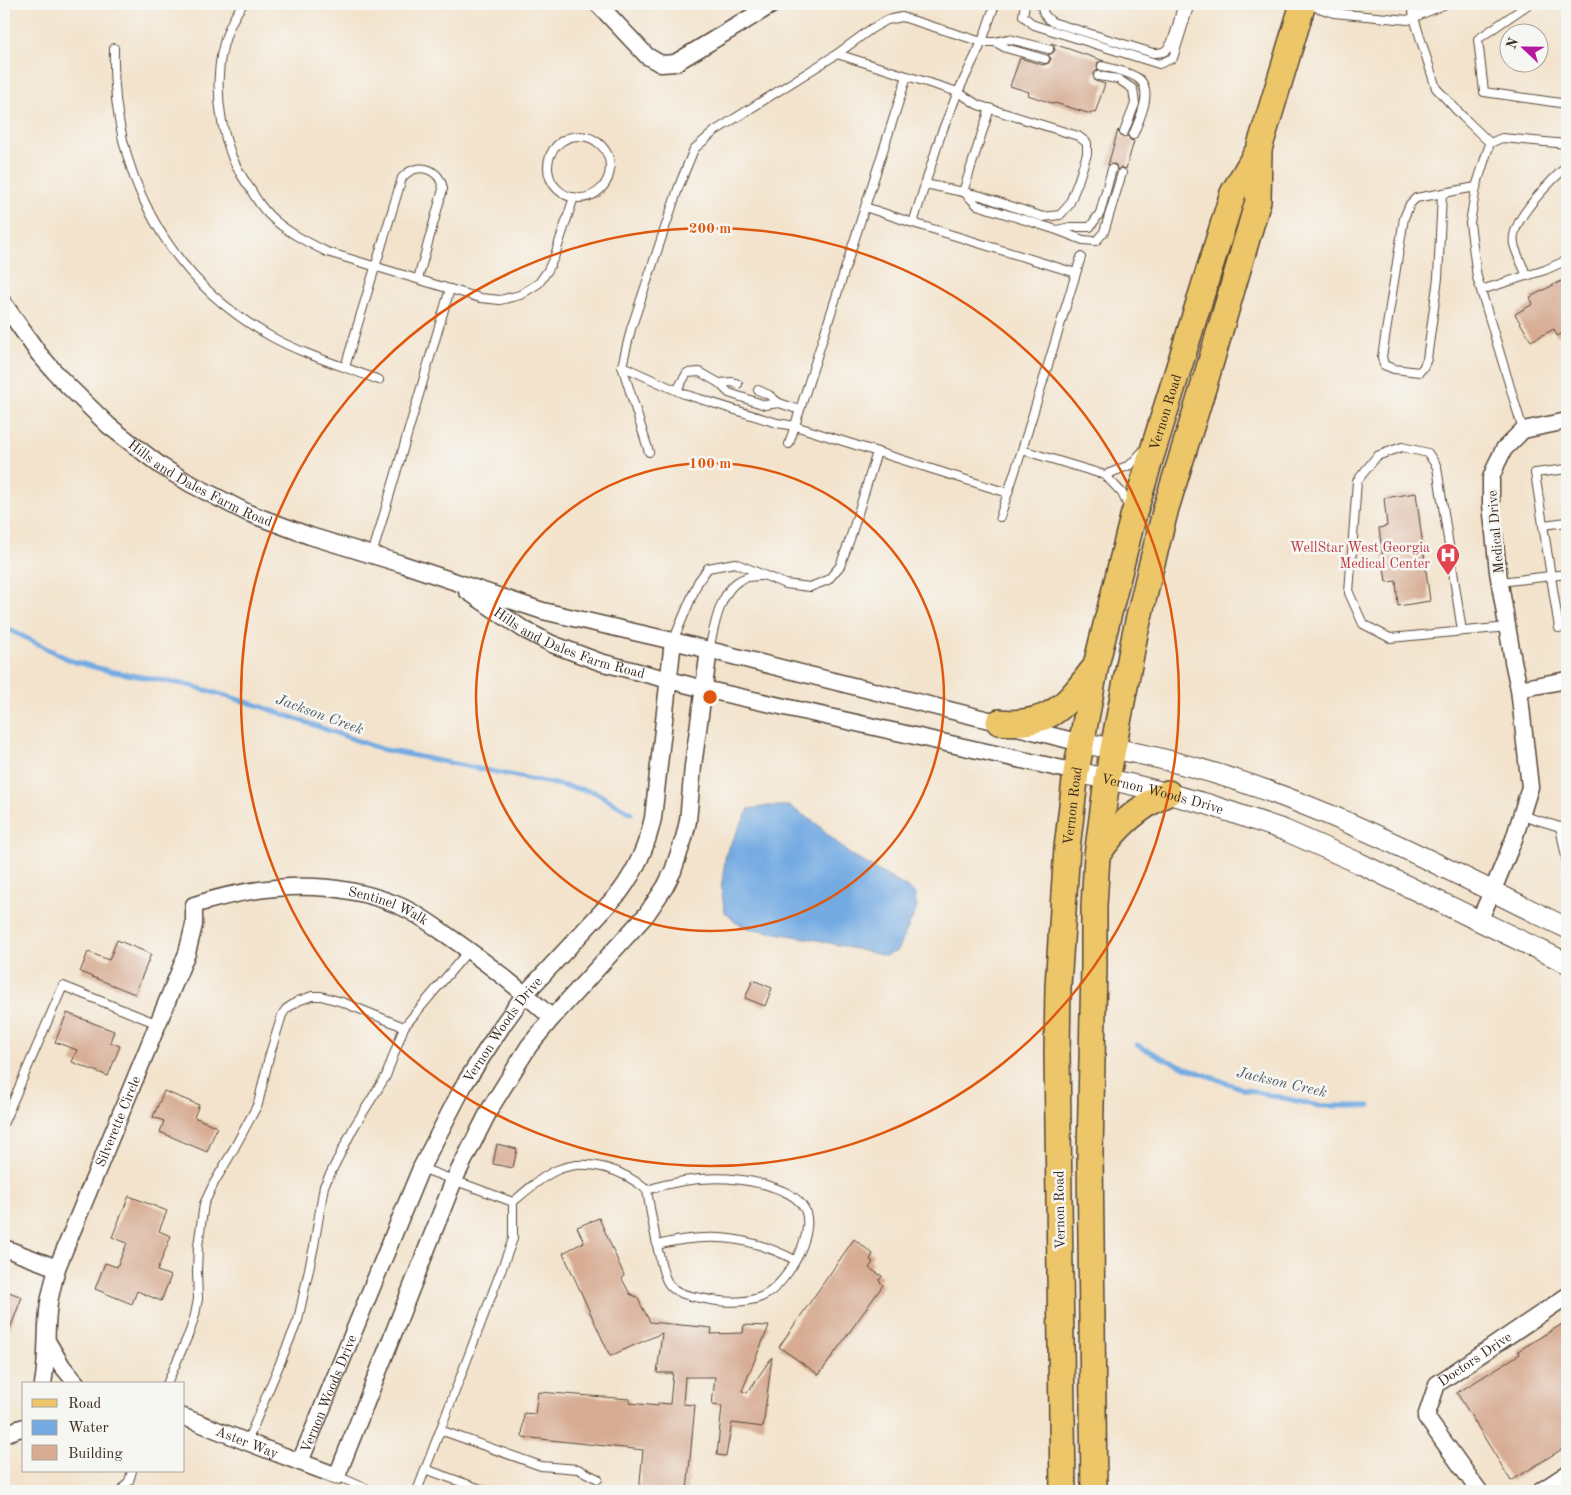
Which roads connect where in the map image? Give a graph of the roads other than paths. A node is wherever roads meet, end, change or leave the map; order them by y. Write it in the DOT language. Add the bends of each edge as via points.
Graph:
graph roads {
  1 [pos="243,4"];
  2 [pos="598,4"];
  3 [pos="773,4"];
  4 [pos="995,4"];
  5 [pos="1025,4"];
  6 [pos="1043,4"];
  7 [pos="1182,4"];
  8 [pos="1186,4"];
  9 [pos="1305,4"];
  10 [pos="1412,4"];
  11 [pos="1446,4"];
  12 [pos="1529,4"];
  13 [pos="1414,18"];
  14 [pos="982,42"];
  15 [pos="995,42"];
  16 [pos="114,48"];
  17 [pos="1048,48"];
  18 [pos="836,54"];
  19 [pos="1045,58"];
  20 [pos="1102,66"];
  21 [pos="907,76"];
  22 [pos="1098,76"];
  23 [pos="958,92"];
  24 [pos="1567,104"];
  25 [pos="990,108"];
  26 [pos="1124,132"];
  27 [pos="1133,135"];
  28 [pos="1490,143"];
  29 [pos="1567,144"];
  30 [pos="1259,149"];
  31 [pos="1567,166"];
  32 [pos="1112,169"];
  33 [pos="1122,173"];
  34 [pos="925,184"];
  35 [pos="1476,187"];
  36 [pos="963,192"];
  37 [pos="1442,194"];
  38 [pos="574,197"];
  39 [pos="865,206"];
  40 [pos="912,223"];
  41 [pos="1057,230"];
  42 [pos="1081,257"];
  43 [pos="1567,260"];
  44 [pos="376,267"];
  45 [pos="1076,273"];
  46 [pos="1527,276"];
  47 [pos="418,279"];
  48 [pos="450,289"];
  49 [pos="1481,290"];
  50 [pos="4,304"];
  51 [pos="622,366"];
  52 [pos="345,367"];
  53 [pos="379,380"];
  54 [pos="719,383"];
  55 [pos="738,384"];
  56 [pos="677,390"];
  57 [pos="758,390"];
  58 [pos="779,403"];
  59 [pos="800,410"];
  60 [pos="1567,421"];
  61 [pos="795,426"];
  62 [pos="1523,430"];
  63 [pos="1156,438"];
  64 [pos="789,444"];
  65 [pos="1022,450"];
  66 [pos="649,452"];
  67 [pos="878,452"];
  68 [pos="1567,469"];
  69 [pos="1105,476"];
  70 [pos="1008,493"];
  71 [pos="1000,517"];
  72 [pos="1133,517"];
  73 [pos="1567,522"];
  74 [pos="1543,525"];
  75 [pos="372,555"];
  76 [pos="1567,574"];
  77 [pos="762,576"];
  78 [pos="1551,576"];
  79 [pos="450,580"];
  80 [pos="1500,582"];
  81 [pos="1567,626"];
  82 [pos="1508,627"];
  83 [pos="1462,631"];
  84 [pos="673,641"];
  85 [pos="709,650"];
  86 [pos="1096,665"];
  87 [pos="669,679"];
  88 [pos="1567,680"];
  89 [pos="704,689"];
  90 [pos="1520,689"];
  91 [pos="999,722"];
  92 [pos="1081,743"];
  93 [pos="1114,748"];
  94 [pos="1076,772"];
  95 [pos="1107,780"];
  96 [pos="1168,793"];
  97 [pos="1521,815"];
  98 [pos="1564,827"];
  99 [pos="1097,856"];
  100 [pos="1567,862"];
  101 [pos="1492,892"];
  102 [pos="194,904"];
  103 [pos="1479,921"];
  104 [pos="1567,928"];
  105 [pos="469,950"];
  106 [pos="1567,962"];
  107 [pos="525,994"];
  108 [pos="552,1018"];
  109 [pos="158,1024"];
  110 [pos="404,1027"];
  111 [pos="4,1122"];
  112 [pos="421,1168"];
  113 [pos="454,1180"];
  114 [pos="647,1190"];
  115 [pos="513,1202"];
  116 [pos="657,1245"];
  117 [pos="4,1248"];
  118 [pos="795,1260"];
  119 [pos="57,1268"];
  120 [pos="1567,1296"];
  121 [pos="46,1339"];
  122 [pos="43,1382"];
  123 [pos="75,1382"];
  124 [pos="167,1382"];
  125 [pos="185,1417"];
  126 [pos="22,1427"];
  127 [pos="440,1430"];
  128 [pos="4,1434"];
  129 [pos="247,1442"];
  130 [pos="300,1462"];
  131 [pos="425,1469"];
  132 [pos="132,1472"];
  133 [pos="1567,1474"];
  134 [pos="337,1476"];
  135 [pos="598,1479"];
  136 [pos="121,1491"];
  137 [pos="372,1491"];
  138 [pos="417,1491"];
  139 [pos="486,1491"];
  140 [pos="1063,1491"];
  141 [pos="1094,1491"];
  142 [pos="1479,1491"];
  143 [pos="1541,1491"];
  1 -- 44 [label="lane" via="227,33 220,64 220,111 232,159 263,208 288,230 327,252"];
  2 -- 3 [label="street" via="647,56 661,64 675,63"];
  4 -- 14 [label="lane"];
  5 -- 8 [label="lane" via="1023,16 1034,25 1159,64 1173,58 1189,7"];
  6 -- 7 [label="lane" via="1044,16 1052,22 1160,54 1169,47"];
  9 -- 13 [label="lane" via="1334,13"];
  9 -- 30 [label="main road, Vernon Road"];
  10 -- 13 [label="lane"];
  11 -- 13 [label="lane"];
  12 -- 24 [label="lane" via="1478,39 1484,92"];
  13 -- 28 [label="lane" via="1436,88"];
  14 -- 15 [label="lane"];
  14 -- 18 [label="lane" via="902,17 887,20"];
  14 -- 23 [label="lane"];
  15 -- 17 [label="lane" via="1009,40"];
  15 -- 19 [label="lane"];
  16 -- 52 [label="lane" via="114,93 124,146 153,222 169,246 222,304 247,322 292,347"];
  18 -- 21 [label="lane"];
  18 -- 51 [label="lane" via="715,131 694,149 631,329"];
  20 -- 27 [label="lane" via="1137,77 1144,86 1146,101"];
  21 -- 23 [label="lane"];
  21 -- 39 [label="lane"];
  22 -- 26 [label="lane" via="1118,79 1133,89 1135,104"];
  23 -- 25 [label="lane" via="978,105"];
  23 -- 34 [label="lane"];
  25 -- 36 [label="lane"];
  25 -- 36 [label="lane" via="1078,136 1087,143 1088,154 1069,206 1060,216 1043,217"];
  28 -- 29 [label="lane" via="1502,138"];
  28 -- 35 [label="lane"];
  30 -- 63 [label="main road, Vernon Road" via="1233,194"];
  30 -- 93 [label="main road, Vernon Road" via="1258,201 1166,508 1135,634"];
  31 -- 46 [label="lane" via="1543,189 1517,225 1513,242"];
  32 -- 41 [label="lane" via="1100,213 1090,227"];
  33 -- 41 [label="lane" via="1104,232 1096,241 1083,240"];
  34 -- 36 [label="lane"];
  34 -- 40 [label="lane"];
  35 -- 37 [label="lane"];
  35 -- 49 [label="lane" via="1470,223"];
  36 -- 41 [label="lane" via="977,205"];
  37 -- 37 [label="lane" via="1416,198 1404,218 1382,357 1384,365 1394,369 1419,372 1428,359 1438,278"];
  38 -- 38 [label="lane" via="553,183 548,163 557,145 565,139 585,136 605,150 610,165 609,175 597,191 588,196"];
  38 -- 48 [label="lane" via="555,255 538,284 520,296 500,300"];
  39 -- 40 [label="lane"];
  39 -- 59 [label="lane"];
  40 -- 45 [label="lane"];
  42 -- 45 [label="lane"];
  43 -- 46 [label="lane"];
  44 -- 47 [label="lane"];
  44 -- 47 [label="lane" via="402,178 408,171 427,169 442,180 443,189"];
  44 -- 52 [label="lane"];
  45 -- 65 [label="lane"];
  46 -- 49 [label="lane"];
  47 -- 48 [label="lane"];
  48 -- 75 [label="lane"];
  49 -- 62 [label="lane"];
  50 -- 75 [label="street, Hills and Dales Farm Road" via="40,354 73,391 109,426 161,466 248,513 302,534"];
  51 -- 56 [label="lane"];
  51 -- 66 [label="lane"];
  52 -- 53 [label="lane"];
  54 -- 55 [label="lane"];
  54 -- 56 [label="lane" via="700,372 687,373"];
  54 -- 58 [label="lane" via="729,393 765,405"];
  56 -- 61 [label="lane"];
  57 -- 58 [label="lane"];
  58 -- 59 [label="lane"];
  59 -- 61 [label="lane"];
  60 -- 62 [label="street"];
  61 -- 64 [label="lane"];
  61 -- 67 [label="lane"];
  62 -- 80 [label="street, Medical Drive" via="1504,449 1491,478"];
  63 -- 69 [label="lane" via="1130,465"];
  63 -- 72 [label="main road, Vernon Road"];
  65 -- 69 [label="lane"];
  65 -- 70 [label="lane"];
  67 -- 70 [label="lane"];
  67 -- 77 [label="lane" via="840,566 828,580 810,588"];
  68 -- 74 [label="lane" via="1535,473"];
  69 -- 72 [label="lane" via="1122,493"];
  70 -- 71 [label="lane"];
  72 -- 86 [label="main road, Vernon Road"];
  73 -- 74 [label="lane"];
  74 -- 78 [label="lane"];
  75 -- 79 [label="street, Hills and Dales Farm Road"];
  76 -- 78 [label="lane"];
  77 -- 84 [label="lane" via="736,563 708,568 698,582"];
  77 -- 85 [label="lane" via="744,578 730,587 720,607"];
  78 -- 80 [label="lane"];
  78 -- 81 [label="lane" via="1559,628"];
  79 -- 84 [label="street, Hills and Dales Farm Road" via="543,611"];
  79 -- 87 [label="street, Hills and Dales Farm Road" via="523,629 552,644 600,662"];
  80 -- 82 [label="street, Medical Drive"];
  82 -- 83 [label="lane"];
  82 -- 90 [label="street, Medical Drive"];
  83 -- 83 [label="lane" via="1390,638 1363,624 1349,593 1357,482 1377,456 1402,447 1428,452 1437,467"];
  84 -- 85 [label="street"];
  84 -- 87 [label="street, Vernon Woods Drive"];
  85 -- 89 [label="street"];
  85 -- 91 [label="street"];
  86 -- 91 [label="main road" via="1073,696 1049,715 1024,722"];
  86 -- 92 [label="main road, Vernon Road"];
  87 -- 89 [label="street, Hills and Dales Farm Road"];
  87 -- 107 [label="street, Vernon Woods Drive" via="653,818 640,861 620,892"];
  88 -- 90 [label="street"];
  89 -- 94 [label="street, Vernon Woods Drive"];
  89 -- 108 [label="street" via="688,821 673,871 646,915"];
  90 -- 97 [label="street, Medical Drive" via="1530,787"];
  91 -- 92 [label="street"];
  92 -- 93 [label="street"];
  92 -- 94 [label="main road, Vernon Road"];
  93 -- 95 [label="main road, Vernon Road"];
  93 -- 101 [label="street" via="1192,766 1310,807"];
  94 -- 95 [label="street, Vernon Woods Drive"];
  94 -- 140 [label="main road, Vernon Road" via="1061,919 1057,1043"];
  95 -- 96 [label="street, Vernon Woods Drive"];
  95 -- 99 [label="main road, Vernon Road"];
  96 -- 99 [label="main road" via="1131,816 1107,840"];
  96 -- 103 [label="street, Vernon Woods Drive" via="1284,830"];
  97 -- 98 [label="lane"];
  97 -- 101 [label="street, Medical Drive"];
  98 -- 100 [label="lane"];
  99 -- 141 [label="main road, Vernon Road" via="1090,1152"];
  101 -- 103 [label="street, Medical Drive"];
  101 -- 104 [label="street"];
  102 -- 105 [label="street, Sentinel Walk" via="240,892 278,887 356,892 417,914"];
  102 -- 109 [label="street, Silverette Circle" via="194,925 187,953"];
  103 -- 106 [label="street, Vernon Woods Drive"];
  105 -- 107 [label="street, Sentinel Walk"];
  105 -- 110 [label="lane"];
  107 -- 108 [label="street, Sentinel Walk"];
  107 -- 112 [label="street, Vernon Woods Drive" via="465,1083"];
  108 -- 113 [label="street" via="510,1076 470,1145"];
  109 -- 111 [label="lane" via="63,986"];
  109 -- 119 [label="street, Silverette Circle"];
  110 -- 124 [label="lane" via="321,996 298,1000 286,1009 269,1056 258,1104 204,1204 198,1246 195,1315"];
  110 -- 129 [label="lane" via="386,1076 354,1127 324,1186 298,1320"];
  112 -- 113 [label="lane"];
  112 -- 130 [label="street, Vernon Woods Drive"];
  113 -- 115 [label="lane"];
  113 -- 134 [label="street"];
  114 -- 115 [label="lane" via="610,1168 583,1165 557,1170"];
  114 -- 116 [label="lane"];
  114 -- 118 [label="lane" via="681,1180 716,1177 751,1181 784,1192 804,1206 806,1214 807,1230"];
  115 -- 127 [label="lane" via="513,1239"];
  116 -- 118 [label="lane" via="692,1238 727,1238 762,1246"];
  116 -- 118 [label="lane" via="662,1268 674,1290 714,1300 761,1297 778,1286"];
  117 -- 119 [label="street"];
  119 -- 121 [label="street, Silverette Circle" via="49,1302"];
  120 -- 142 [label="street, Doctors Drive" via="1437,1384 1426,1417"];
  121 -- 122 [label="street, Silverette Circle"];
  121 -- 123 [label="street"];
  125 -- 129 [label="street, Aster Way"];
  126 -- 128 [label="street"];
  127 -- 131 [label="lane"];
  127 -- 135 [label="lane" via="541,1466 578,1469"];
  129 -- 130 [label="street, Aster Way"];
  130 -- 134 [label="street, Aster Way"];
  131 -- 138 [label="lane"];
  131 -- 139 [label="lane"];
  132 -- 136 [label="lane"];
  133 -- 143 [label="street"];
  134 -- 137 [label="lane"];
}
